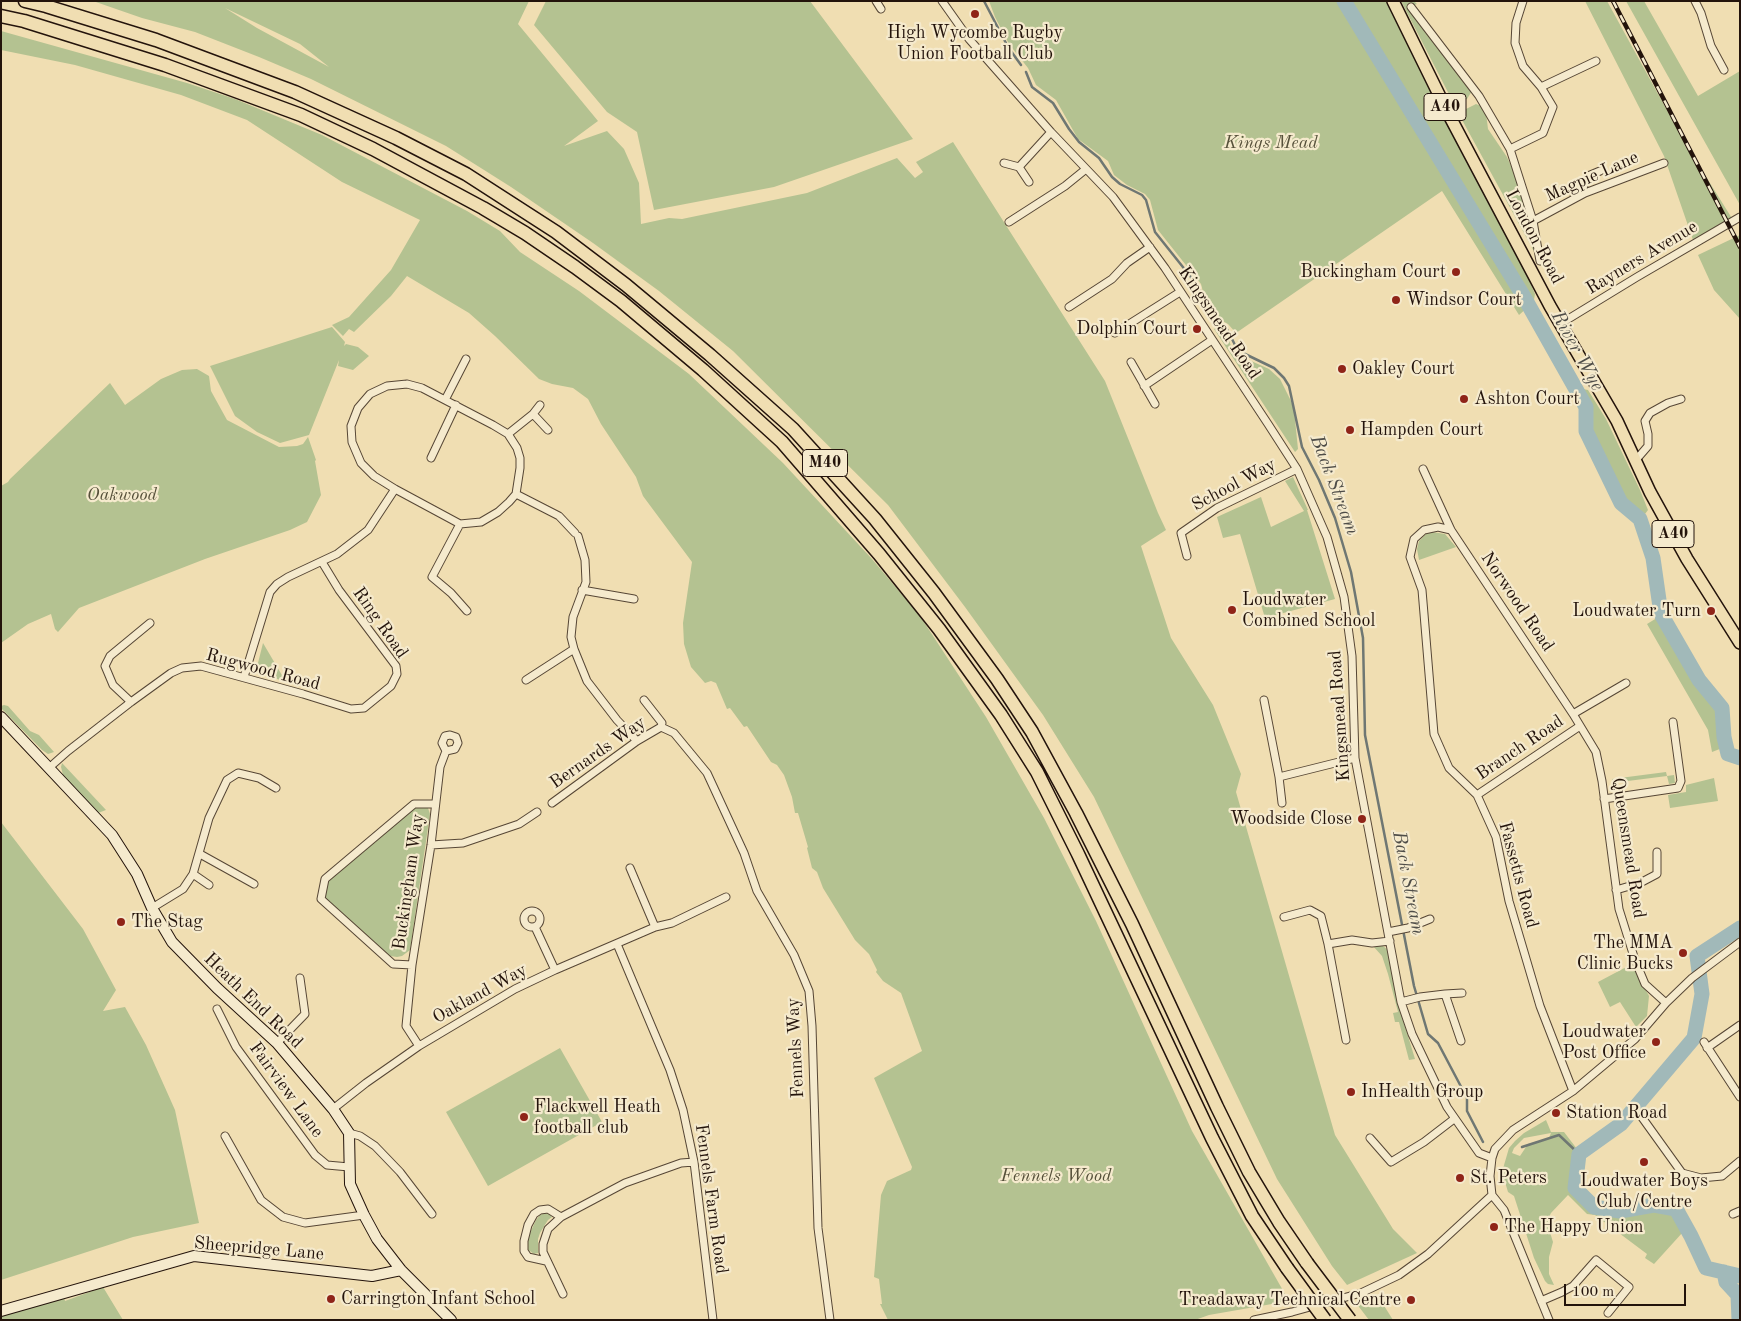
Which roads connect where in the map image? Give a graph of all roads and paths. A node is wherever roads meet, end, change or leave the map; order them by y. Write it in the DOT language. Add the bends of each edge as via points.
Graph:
graph roads {
  1 [pos="25,1"];
  2 [pos="876,1"];
  3 [pos="942,1"];
  4 [pos="1393,1"];
  5 [pos="1523,1"];
  6 [pos="1695,1"];
  7 [pos="1411,7"];
  8 [pos="881,9"];
  9 [pos="1,16"];
  10 [pos="1596,61"];
  11 [pos="1724,70"];
  12 [pos="1541,87"];
  13 [pos="1051,132"];
  14 [pos="1510,149"];
  15 [pos="1004,163"];
  16 [pos="1664,163"];
  17 [pos="1018,167"];
  18 [pos="1086,169"];
  19 [pos="1600,171"];
  20 [pos="1029,182"];
  21 [pos="1740,217"];
  22 [pos="1533,219"];
  23 [pos="1009,222"];
  24 [pos="1150,247"];
  25 [pos="1540,261"];
  26 [pos="1180,292"];
  27 [pos="1069,307"];
  28 [pos="1560,324"];
  29 [pos="1116,333"];
  30 [pos="1212,340"];
  31 [pos="466,359"];
  32 [pos="1130,362"];
  33 [pos="1144,386"];
  34 [pos="1681,399"];
  35 [pos="445,400"];
  36 [pos="1154,404"];
  37 [pos="456,405"];
  38 [pos="540,405"];
  39 [pos="532,414"];
  40 [pos="548,430"];
  41 [pos="508,434"];
  42 [pos="430,458"];
  43 [pos="1635,461"];
  44 [pos="1297,469"];
  45 [pos="1423,469"];
  46 [pos="395,489"];
  47 [pos="516,494"];
  48 [pos="460,524"];
  49 [pos="1451,530"];
  50 [pos="1187,556"];
  51 [pos="322,562"];
  52 [pos="582,590"];
  53 [pos="634,599"];
  54 [pos="467,611"];
  55 [pos="150,623"];
  56 [pos="1740,642"];
  57 [pos="574,650"];
  58 [pos="244,678"];
  59 [pos="526,680"];
  60 [pos="1626,682"];
  61 [pos="644,700"];
  62 [pos="1264,700"];
  63 [pos="131,702"];
  64 [pos="351,709"];
  65 [pos="1573,714"];
  66 [pos="1,717"];
  67 [pos="1673,722"];
  68 [pos="1580,726"];
  69 [pos="661,727"];
  70 [pos="637,741"];
  71 [pos="1593,747"];
  72 [pos="446,751"];
  73 [pos="1355,758"];
  74 [pos="50,767"];
  75 [pos="1279,777"];
  76 [pos="276,788"];
  77 [pos="1477,794"];
  78 [pos="1604,799"];
  79 [pos="552,803"];
  80 [pos="1282,803"];
  81 [pos="435,804"];
  82 [pos="537,812"];
  83 [pos="431,845"];
  84 [pos="1657,852"];
  85 [pos="200,854"];
  86 [pos="630,868"];
  87 [pos="193,874"];
  88 [pos="254,884"];
  89 [pos="209,885"];
  90 [pos="1616,890"];
  91 [pos="726,897"];
  92 [pos="152,908"];
  93 [pos="1284,916"];
  94 [pos="1430,919"];
  95 [pos="535,927"];
  96 [pos="655,928"];
  97 [pos="1388,932"];
  98 [pos="1390,941"];
  99 [pos="1740,942"];
  100 [pos="617,944"];
  101 [pos="1328,944"];
  102 [pos="412,965"];
  103 [pos="555,970"];
  104 [pos="300,978"];
  105 [pos="1462,993"];
  106 [pos="1445,994"];
  107 [pos="1400,1002"];
  108 [pos="1666,1003"];
  109 [pos="217,1009"];
  110 [pos="1740,1025"];
  111 [pos="1346,1040"];
  112 [pos="1461,1041"];
  113 [pos="277,1042"];
  114 [pos="419,1046"];
  115 [pos="1573,1091"];
  116 [pos="1740,1097"];
  117 [pos="333,1109"];
  118 [pos="1641,1116"];
  119 [pos="1454,1119"];
  120 [pos="349,1133"];
  121 [pos="225,1136"];
  122 [pos="1370,1138"];
  123 [pos="1492,1158"];
  124 [pos="1740,1161"];
  125 [pos="694,1162"];
  126 [pos="349,1167"];
  127 [pos="1492,1195"];
  128 [pos="432,1214"];
  129 [pos="364,1215"];
  130 [pos="561,1217"];
  131 [pos="546,1261"];
  132 [pos="401,1270"];
  133 [pos="563,1294"];
  134 [pos="1541,1301"];
  135 [pos="1,1311"];
  136 [pos="1608,1313"];
  137 [pos="451,1320"];
  138 [pos="713,1320"];
  139 [pos="830,1320"];
  140 [pos="1254,1320"];
  141 [pos="1325,1320"];
  142 [pos="1350,1320"];
  143 [pos="1549,1320"];
  1 -- 142 [label="highway, M40, bridge" via="156,40 286,89 396,138 466,174 556,232 626,285 793,429 875,519 934,593 1032,732 1123,907 1249,1172 1279,1222"];
  2 -- 8 [label="street"];
  3 -- 13 [label="street, Kingsmead Road" via="961,29"];
  4 -- 28 [label="main road, London Road / A40" via="1449,115"];
  5 -- 12 [label="street" via="1516,23 1515,42 1523,66"];
  6 -- 11 [label="street" via="1711,46"];
  7 -- 14 [label="street, London Road" via="1478,96"];
  9 -- 141 [label="highway, M40, bridge" via="166,65 301,115 374,149 483,208 554,252 621,301 782,442 880,554 1002,715 1078,854 1252,1216"];
  10 -- 12 [label="street"];
  12 -- 14 [label="street" via="1552,107 1543,133"];
  13 -- 17 [label="street"];
  13 -- 18 [label="street, Kingsmead Road"];
  14 -- 22 [label="street, London Road"];
  15 -- 17 [label="street"];
  16 -- 22 [label="street, Magpie Lane" via="1586,193"];
  17 -- 20 [label="street"];
  18 -- 23 [label="street"];
  18 -- 24 [label="street, Kingsmead Road" via="1113,197"];
  19 -- 22 [label="street" via="1588,176 1582,190"];
  21 -- 28 [label="street, Rayners Avenue"];
  22 -- 25 [label="street, London Road"];
  24 -- 26 [label="street, Kingsmead Road"];
  24 -- 27 [label="street" via="1127,263 1112,279"];
  26 -- 29 [label="street"];
  26 -- 30 [label="street, Kingsmead Road"];
  28 -- 43 [label="main road, London Road / A40" via="1617,421"];
  30 -- 33 [label="street"];
  30 -- 44 [label="street, Kingsmead Road"];
  31 -- 35 [label="street"];
  32 -- 33 [label="street"];
  33 -- 36 [label="street"];
  34 -- 43 [label="street" via="1650,413 1645,421 1648,446"];
  35 -- 37 [label="street"];
  35 -- 46 [label="street" via="407,384 387,386 370,394 358,408 351,426 352,442 361,463"];
  37 -- 41 [label="street"];
  37 -- 42 [label="street"];
  38 -- 39 [label="street"];
  39 -- 40 [label="street"];
  39 -- 41 [label="street"];
  41 -- 47 [label="street" via="520,458"];
  43 -- 56 [label="main road, London Road / A40" via="1687,558"];
  44 -- 50 [label="street, School Way" via="1217,508 1182,533"];
  44 -- 73 [label="street, Kingsmead Road" via="1327,537 1344,596 1352,656"];
  45 -- 49 [label="street, Norwood Road"];
  46 -- 48 [label="street"];
  46 -- 51 [label="street" via="368,530"];
  47 -- 48 [label="street" via="498,512 481,522"];
  47 -- 52 [label="street" via="559,516 577,534 586,560 586,582"];
  48 -- 54 [label="street" via="432,577"];
  49 -- 65 [label="street, Norwood Road"];
  49 -- 77 [label="street, Fassetts Road" via="1438,527 1424,530 1414,539 1410,557 1422,590 1434,734 1449,768"];
  51 -- 58 [label="street" via="282,580 270,592"];
  51 -- 64 [label="street, Ring Road" via="396,666 397,674 391,686 364,708"];
  52 -- 53 [label="street"];
  52 -- 57 [label="street" via="573,617 571,637"];
  55 -- 63 [label="street" via="110,656 105,666 113,685"];
  57 -- 59 [label="street"];
  57 -- 70 [label="street" via="587,681"];
  58 -- 63 [label="street, Rugwood Road" via="201,666 182,668"];
  58 -- 64 [label="street, Rugwood Road"];
  60 -- 65 [label="street"];
  61 -- 69 [label="street" via="662,723"];
  62 -- 75 [label="street"];
  63 -- 74 [label="street, Rugwood Road"];
  65 -- 68 [label="street, Norwood Road"];
  66 -- 74 [label="street, Heath End Road"];
  67 -- 78 [label="street" via="1682,781 1678,788"];
  68 -- 71 [label="street, Norwood Road"];
  68 -- 77 [label="street, Branch Road"];
  69 -- 70 [label="street, Bernards Way"];
  69 -- 139 [label="street, Fennels Way" via="674,733 707,773 744,853 757,891 794,955 809,991 818,1228"];
  70 -- 79 [label="street, Bernards Way"];
  71 -- 78 [label="street, Queensmead Road"];
  72 -- 81 [label="street, Buckingham Way" via="440,767"];
  73 -- 75 [label="street"];
  73 -- 97 [label="street, Kingsmead Road"];
  74 -- 92 [label="street, Heath End Road" via="123,849"];
  75 -- 80 [label="street"];
  76 -- 85 [label="street" via="259,778 238,773 228,780 209,818"];
  77 -- 115 [label="street, Fassetts Road" via="1496,838 1509,901 1540,1006"];
  78 -- 90 [label="street, Queensmead Road"];
  81 -- 83 [label="street, Buckingham Way"];
  81 -- 102 [label="street, Buckingham Way" via="414,804 325,879 321,899 393,964"];
  82 -- 83 [label="street" via="519,824 463,843"];
  83 -- 102 [label="street, Buckingham Way"];
  84 -- 90 [label="street" via="1657,874"];
  85 -- 87 [label="street"];
  85 -- 88 [label="street"];
  86 -- 96 [label="street"];
  87 -- 89 [label="street"];
  87 -- 92 [label="street" via="183,889"];
  90 -- 108 [label="street, Queensmead Road" via="1619,909 1645,984"];
  91 -- 96 [label="street, Oakland Way"];
  92 -- 113 [label="street, Heath End Road" via="172,942"];
  93 -- 101 [label="street" via="1310,910 1321,916"];
  94 -- 97 [label="street"];
  95 -- 103 [label="street"];
  96 -- 100 [label="street, Oakland Way"];
  97 -- 98 [label="street, Kingsmead Road"];
  98 -- 101 [label="street" via="1352,940"];
  98 -- 107 [label="street, Kingsmead Road"];
  99 -- 108 [label="street" via="1692,978"];
  100 -- 103 [label="street, Oakland Way"];
  100 -- 125 [label="street, Fennels Farm Road" via="670,1070"];
  101 -- 111 [label="street"];
  102 -- 114 [label="street, Buckingham Way" via="406,1026"];
  103 -- 114 [label="street, Oakland Way" via="515,989"];
  104 -- 113 [label="street" via="305,1014"];
  105 -- 106 [label="street"];
  106 -- 107 [label="street"];
  106 -- 112 [label="street"];
  107 -- 119 [label="street, Kingsmead Road" via="1412,1034"];
  108 -- 115 [label="street" via="1635,1039"];
  109 -- 126 [label="street, Fairview Lane" via="236,1047 314,1155 327,1165"];
  110 -- 116 [label="street" via="1705,1045"];
  113 -- 117 [label="street, Heath End Road"];
  114 -- 117 [label="street, Oakland Way"];
  115 -- 123 [label="street" via="1513,1130 1495,1149"];
  117 -- 120 [label="street, Heath End Road"];
  118 -- 124 [label="street" via="1682,1173 1701,1178 1722,1176"];
  119 -- 122 [label="street" via="1391,1162"];
  119 -- 123 [label="street, Kingsmead Road" via="1479,1153"];
  120 -- 126 [label="street"];
  120 -- 128 [label="street" via="375,1146"];
  121 -- 129 [label="street" via="261,1200 282,1217 305,1223"];
  123 -- 127 [label="street"];
  125 -- 130 [label="street" via="681,1163 625,1183"];
  125 -- 138 [label="street, Fennels Farm Road"];
  126 -- 129 [label="street" via="350,1184"];
  127 -- 134 [label="street" via="1504,1210"];
  127 -- 140 [label="street" via="1428,1254 1399,1275 1362,1293"];
  129 -- 132 [label="street" via="377,1239"];
  130 -- 131 [label="street" via="548,1229 543,1244"];
  130 -- 131 [label="street" via="548,1209 540,1210 528,1226 524,1251 528,1257"];
  131 -- 133 [label="street"];
  132 -- 135 [label="street, Sheepridge Lane" via="372,1276 194,1256"];
  132 -- 137 [label="street"];
  134 -- 136 [label="street" via="1573,1286 1596,1260 1629,1286"];
  134 -- 143 [label="street"];
}
